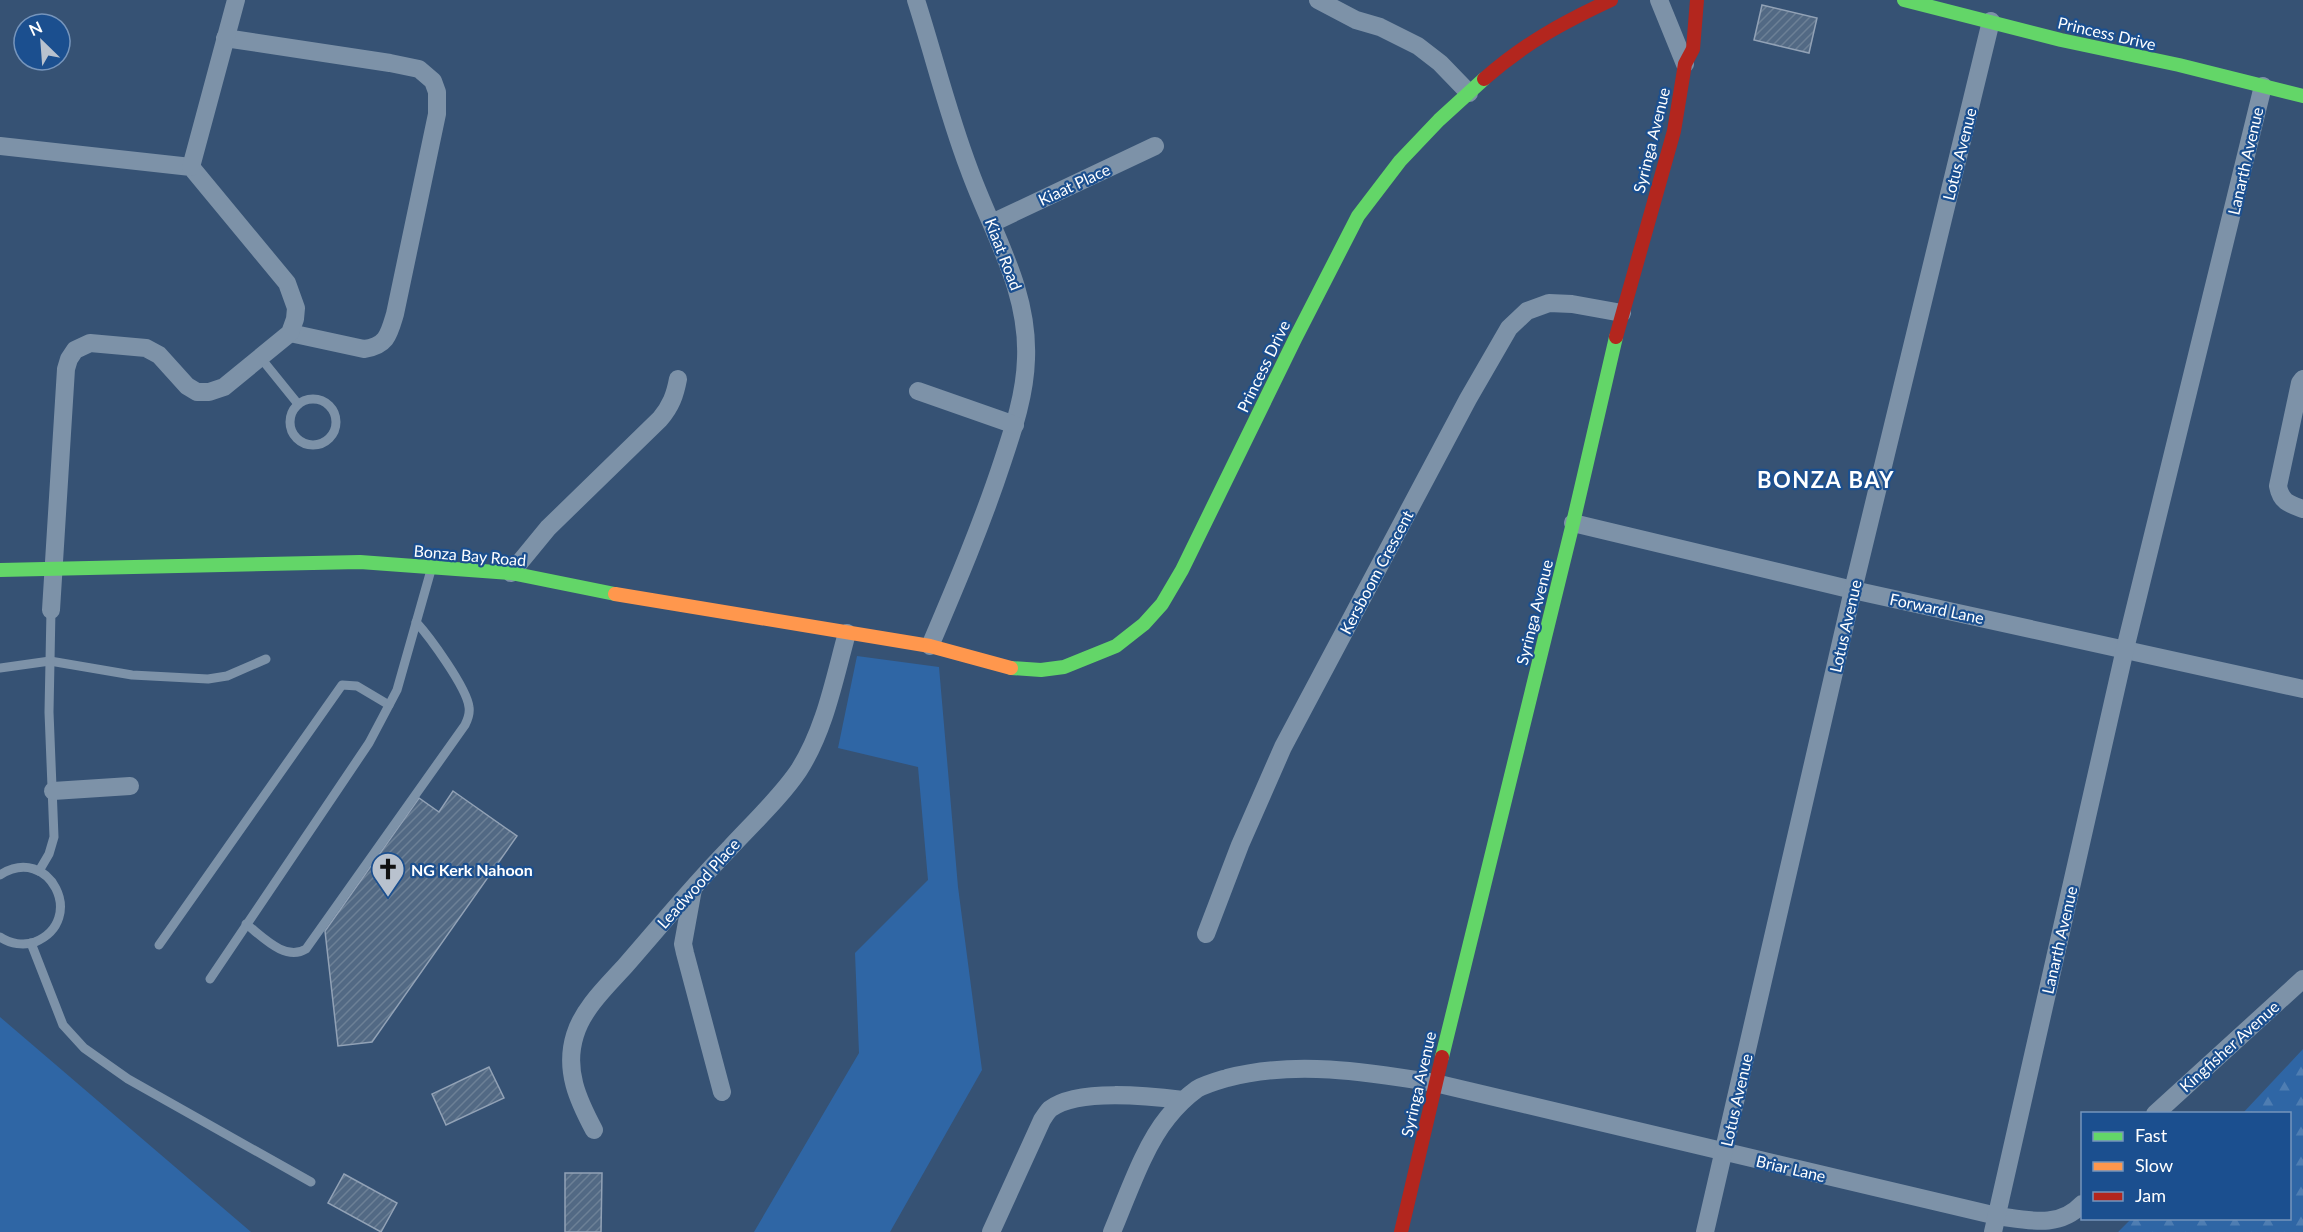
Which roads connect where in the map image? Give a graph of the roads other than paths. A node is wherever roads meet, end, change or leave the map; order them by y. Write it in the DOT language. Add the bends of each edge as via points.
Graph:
graph roads {
  1 [pos="236,0"];
  2 [pos="916,0"];
  3 [pos="1318,0"];
  4 [pos="1611,0"];
  5 [pos="1659,0"];
  6 [pos="1696,0"];
  7 [pos="1904,0"];
  8 [pos="1991,21"];
  9 [pos="225,38"];
  10 [pos="1685,64"];
  11 [pos="2263,86"];
  12 [pos="1469,93"];
  13 [pos="2303,96"];
  14 [pos="0,146"];
  15 [pos="1155,146"];
  16 [pos="191,167"];
  17 [pos="992,223"];
  18 [pos="1622,313"];
  19 [pos="290,333"];
  20 [pos="260,357"];
  21 [pos="678,379"];
  22 [pos="2303,379"];
  23 [pos="918,391"];
  24 [pos="298,404"];
  25 [pos="1015,425"];
  26 [pos="2303,509"];
  27 [pos="1573,523"];
  28 [pos="432,568"];
  29 [pos="53,569"];
  30 [pos="0,570"];
  31 [pos="511,573"];
  32 [pos="1853,590"];
  33 [pos="51,610"];
  34 [pos="416,621"];
  35 [pos="847,633"];
  36 [pos="930,646"];
  37 [pos="2126,649"];
  38 [pos="267,659"];
  39 [pos="50,661"];
  40 [pos="0,668"];
  41 [pos="2303,689"];
  42 [pos="389,705"];
  43 [pos="130,786"];
  44 [pos="53,791"];
  45 [pos="39,871"];
  46 [pos="0,875"];
  47 [pos="693,887"];
  48 [pos="246,924"];
  49 [pos="1206,934"];
  50 [pos="0,937"];
  51 [pos="31,943"];
  52 [pos="159,945"];
  53 [pos="210,979"];
  54 [pos="2303,979"];
  55 [pos="1435,1083"];
  56 [pos="722,1092"];
  57 [pos="1183,1100"];
  58 [pos="2156,1112"];
  59 [pos="594,1130"];
  60 [pos="1724,1152"];
  61 [pos="311,1182"];
  62 [pos="2081,1205"];
  63 [pos="1995,1224"];
  64 [pos="991,1232"];
  65 [pos="1112,1232"];
  66 [pos="1401,1232"];
  67 [pos="1705,1232"];
  1 -- 9 [label="street"];
  2 -- 17 [label="street, Kiaat Road" via="969,171"];
  3 -- 12 [label="street" via="1418,46"];
  4 -- 12 [label="street, Princess Drive" via="1561,23 1508,58"];
  5 -- 10 [label="street"];
  6 -- 10 [label="street, Syringa Avenue" via="1693,49"];
  7 -- 8 [label="street, Princess Drive"];
  8 -- 11 [label="street, Princess Drive"];
  8 -- 32 [label="street, Lotus Avenue"];
  9 -- 16 [label="street"];
  9 -- 19 [label="street" via="419,69 433,81 438,92 437,114 387,336 382,344 364,349"];
  10 -- 18 [label="street, Syringa Avenue" via="1674,131"];
  11 -- 13 [label="street, Princess Drive"];
  11 -- 37 [label="street, Lanarth Avenue"];
  12 -- 36 [label="street, Princess Drive" via="1400,161 1358,216 1182,570 1162,604 1144,624 1116,646 1085,660 1041,670 1009,668"];
  14 -- 16 [label="street"];
  15 -- 17 [label="street, Kiaat Place"];
  16 -- 19 [label="street" via="287,284 296,308"];
  17 -- 25 [label="street, Kiaat Road" via="1014,277 1024,325 1025,381"];
  18 -- 27 [label="street, Syringa Avenue"];
  18 -- 49 [label="street, Kersboom Crescent" via="1549,303 1527,311 1509,328 1283,747"];
  19 -- 20 [label="street"];
  20 -- 24 [label="lane"];
  20 -- 29 [label="street" via="224,387 197,392 146,348 90,343 75,350 66,369"];
  21 -- 31 [label="street" via="675,396 660,418 548,528"];
  22 -- 26 [label="street" via="2278,486 2286,503"];
  23 -- 25 [label="street"];
  24 -- 24 [label="lane" via="291,415 290,429 297,440 309,445 322,444 332,435 336,422 333,410 323,401 310,399"];
  25 -- 36 [label="street, Kiaat Road" via="988,507"];
  27 -- 32 [label="street, Forward Lane"];
  27 -- 55 [label="street, Syringa Avenue"];
  28 -- 29 [label="street, Bonza Bay Road" via="360,562"];
  28 -- 31 [label="street, Bonza Bay Road"];
  28 -- 34 [label="lane"];
  29 -- 30 [label="street, Bonza Bay Road"];
  29 -- 33 [label="street"];
  31 -- 35 [label="street, Bonza Bay Road" via="584,590"];
  32 -- 37 [label="street, Forward Lane"];
  32 -- 60 [label="street, Lotus Avenue"];
  33 -- 39 [label="lane"];
  34 -- 42 [label="lane" via="397,690"];
  34 -- 48 [label="lane" via="468,701 465,725 306,949 296,953 283,951"];
  35 -- 36 [label="street, Bonza Bay Road"];
  35 -- 47 [label="street, Leadwood Place" via="825,715 798,772"];
  37 -- 41 [label="street, Forward Lane"];
  37 -- 63 [label="street, Lanarth Avenue"];
  38 -- 39 [label="lane" via="227,676 208,679 132,675"];
  39 -- 40 [label="lane"];
  39 -- 44 [label="lane"];
  42 -- 48 [label="lane" via="369,743"];
  42 -- 52 [label="lane" via="357,686 342,685"];
  43 -- 44 [label="street"];
  44 -- 45 [label="lane" via="54,837"];
  45 -- 46 [label="lane" via="19,867"];
  45 -- 51 [label="lane" via="53,882 61,905 53,929"];
  47 -- 56 [label="street" via="683,944"];
  47 -- 59 [label="street, Leadwood Place" via="588,1010 575,1034 571,1063 576,1095"];
  48 -- 53 [label="lane"];
  50 -- 51 [label="lane" via="18,944"];
  51 -- 61 [label="lane" via="63,1024 84,1048 128,1079"];
  54 -- 58 [label="street, Kingfisher Avenue"];
  55 -- 57 [label="street, Briar Lane" via="1362,1071 1297,1069 1244,1073 1199,1088"];
  55 -- 60 [label="street, Briar Lane"];
  55 -- 66 [label="street, Syringa Avenue"];
  57 -- 64 [label="street" via="1107,1096 1071,1101 1049,1110"];
  57 -- 65 [label="street, Briar Lane" via="1166,1119 1146,1154"];
  60 -- 63 [label="street, Briar Lane"];
  60 -- 67 [label="street, Lotus Avenue"];
  62 -- 63 [label="street, Briar Lane" via="2068,1216 2042,1222"];
}
